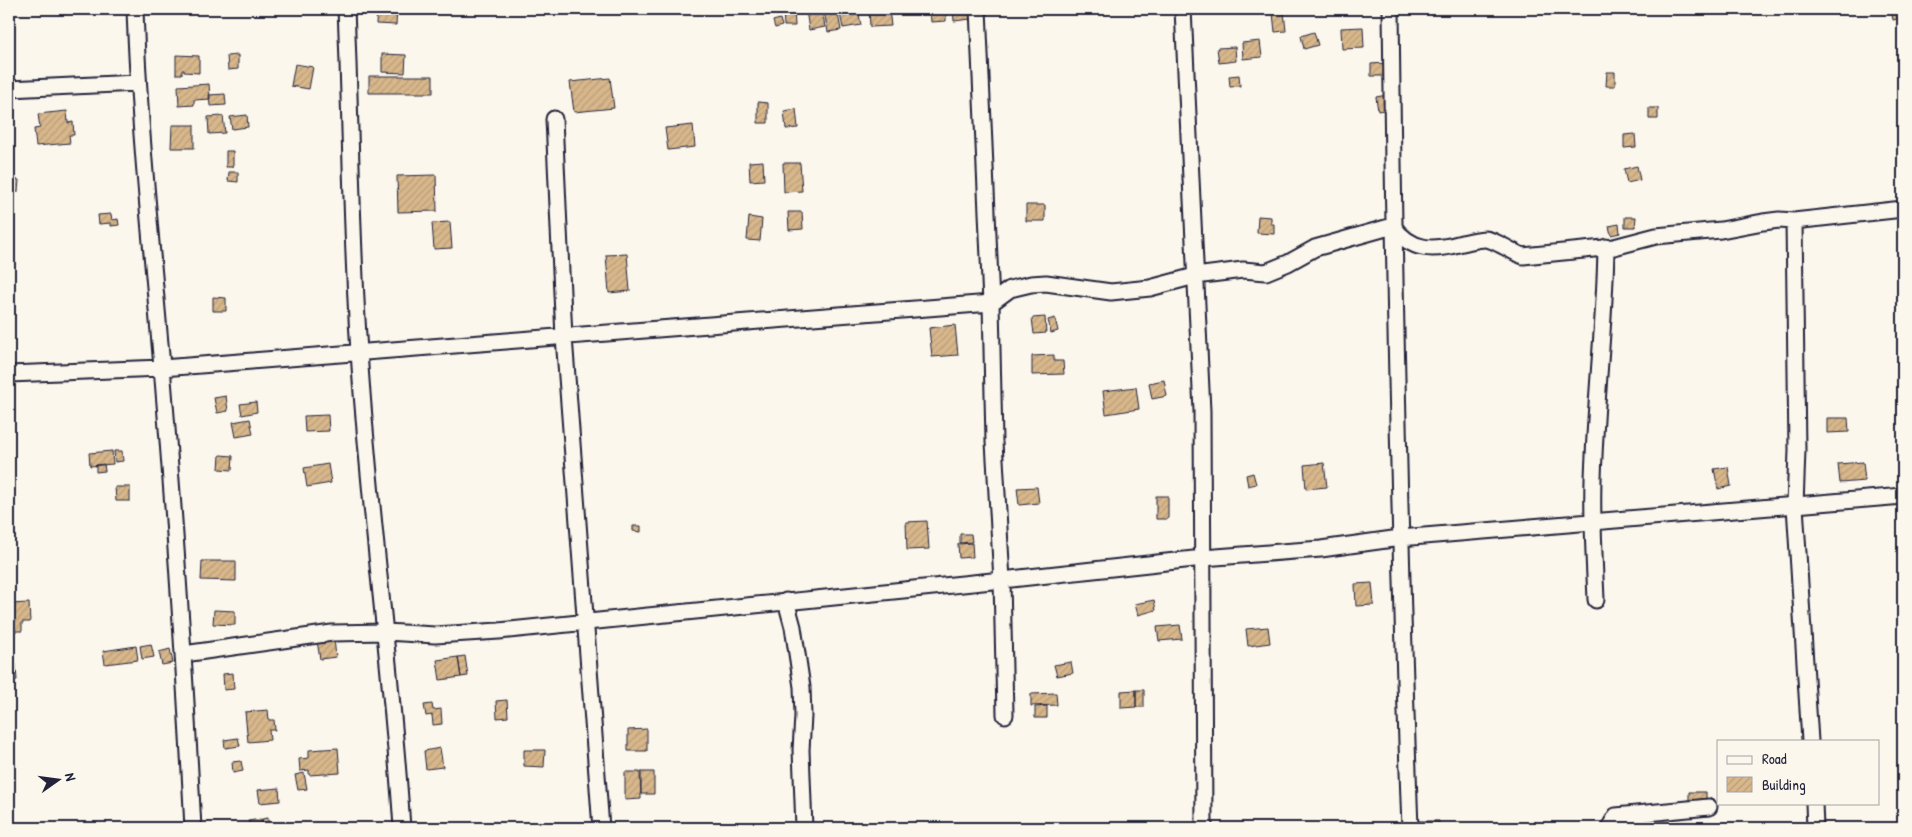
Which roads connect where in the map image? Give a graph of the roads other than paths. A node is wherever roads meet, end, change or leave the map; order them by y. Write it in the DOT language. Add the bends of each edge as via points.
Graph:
graph roads {
  1 [pos="135,9"];
  2 [pos="346,9"];
  3 [pos="978,9"];
  4 [pos="1183,9"];
  5 [pos="1391,9"];
  6 [pos="137,83"];
  7 [pos="9,89"];
  8 [pos="554,119"];
  9 [pos="1903,209"];
  10 [pos="1794,221"];
  11 [pos="1393,226"];
  12 [pos="1606,247"];
  13 [pos="1195,276"];
  14 [pos="991,303"];
  15 [pos="564,337"];
  16 [pos="359,352"];
  17 [pos="162,368"];
  18 [pos="9,374"];
  19 [pos="1903,496"];
  20 [pos="1795,506"];
  21 [pos="1593,522"];
  22 [pos="1400,538"];
  23 [pos="1203,558"];
  24 [pos="1002,580"];
  25 [pos="1596,600"];
  26 [pos="786,601"];
  27 [pos="586,622"];
  28 [pos="386,632"];
  29 [pos="184,654"];
  30 [pos="1005,715"];
  31 [pos="1810,740"];
  32 [pos="1814,804"];
  33 [pos="1709,808"];
  34 [pos="193,828"];
  35 [pos="402,828"];
  36 [pos="601,828"];
  37 [pos="804,828"];
  38 [pos="1204,828"];
  39 [pos="1410,828"];
  40 [pos="1609,828"];
  41 [pos="1815,828"];
  1 -- 6 [label="street"];
  2 -- 16 [label="street"];
  3 -- 14 [label="street"];
  4 -- 13 [label="street"];
  5 -- 11 [label="street"];
  6 -- 7 [label="street"];
  6 -- 17 [label="street"];
  8 -- 15 [label="street"];
  9 -- 10 [label="street"];
  10 -- 12 [label="street" via="1779,220 1656,236"];
  10 -- 20 [label="street"];
  11 -- 12 [label="street" via="1408,243 1431,248 1487,238 1524,256"];
  11 -- 13 [label="street" via="1315,248 1266,272 1243,270"];
  11 -- 22 [label="street"];
  12 -- 21 [label="street" via="1593,458"];
  13 -- 14 [label="street" via="1150,288 1111,292 1046,283 1030,284 1010,290"];
  13 -- 23 [label="street" via="1202,410"];
  14 -- 15 [label="street"];
  14 -- 24 [label="street" via="994,442"];
  15 -- 16 [label="street"];
  15 -- 27 [label="street"];
  16 -- 17 [label="street"];
  16 -- 28 [label="street"];
  17 -- 18 [label="street"];
  17 -- 29 [label="street"];
  19 -- 20 [label="street"];
  20 -- 21 [label="street"];
  20 -- 31 [label="street"];
  21 -- 22 [label="street"];
  21 -- 25 [label="street"];
  22 -- 23 [label="street" via="1321,549"];
  22 -- 39 [label="street"];
  23 -- 24 [label="street"];
  23 -- 38 [label="street"];
  24 -- 26 [label="street"];
  24 -- 30 [label="street"];
  26 -- 27 [label="street"];
  26 -- 37 [label="street" via="802,687 800,750"];
  27 -- 28 [label="street" via="434,636"];
  27 -- 36 [label="street"];
  28 -- 29 [label="street" via="332,634"];
  28 -- 35 [label="street"];
  29 -- 34 [label="street"];
  32 -- 41 [label="street"];
  33 -- 40 [label="street" via="1616,816"];
}
